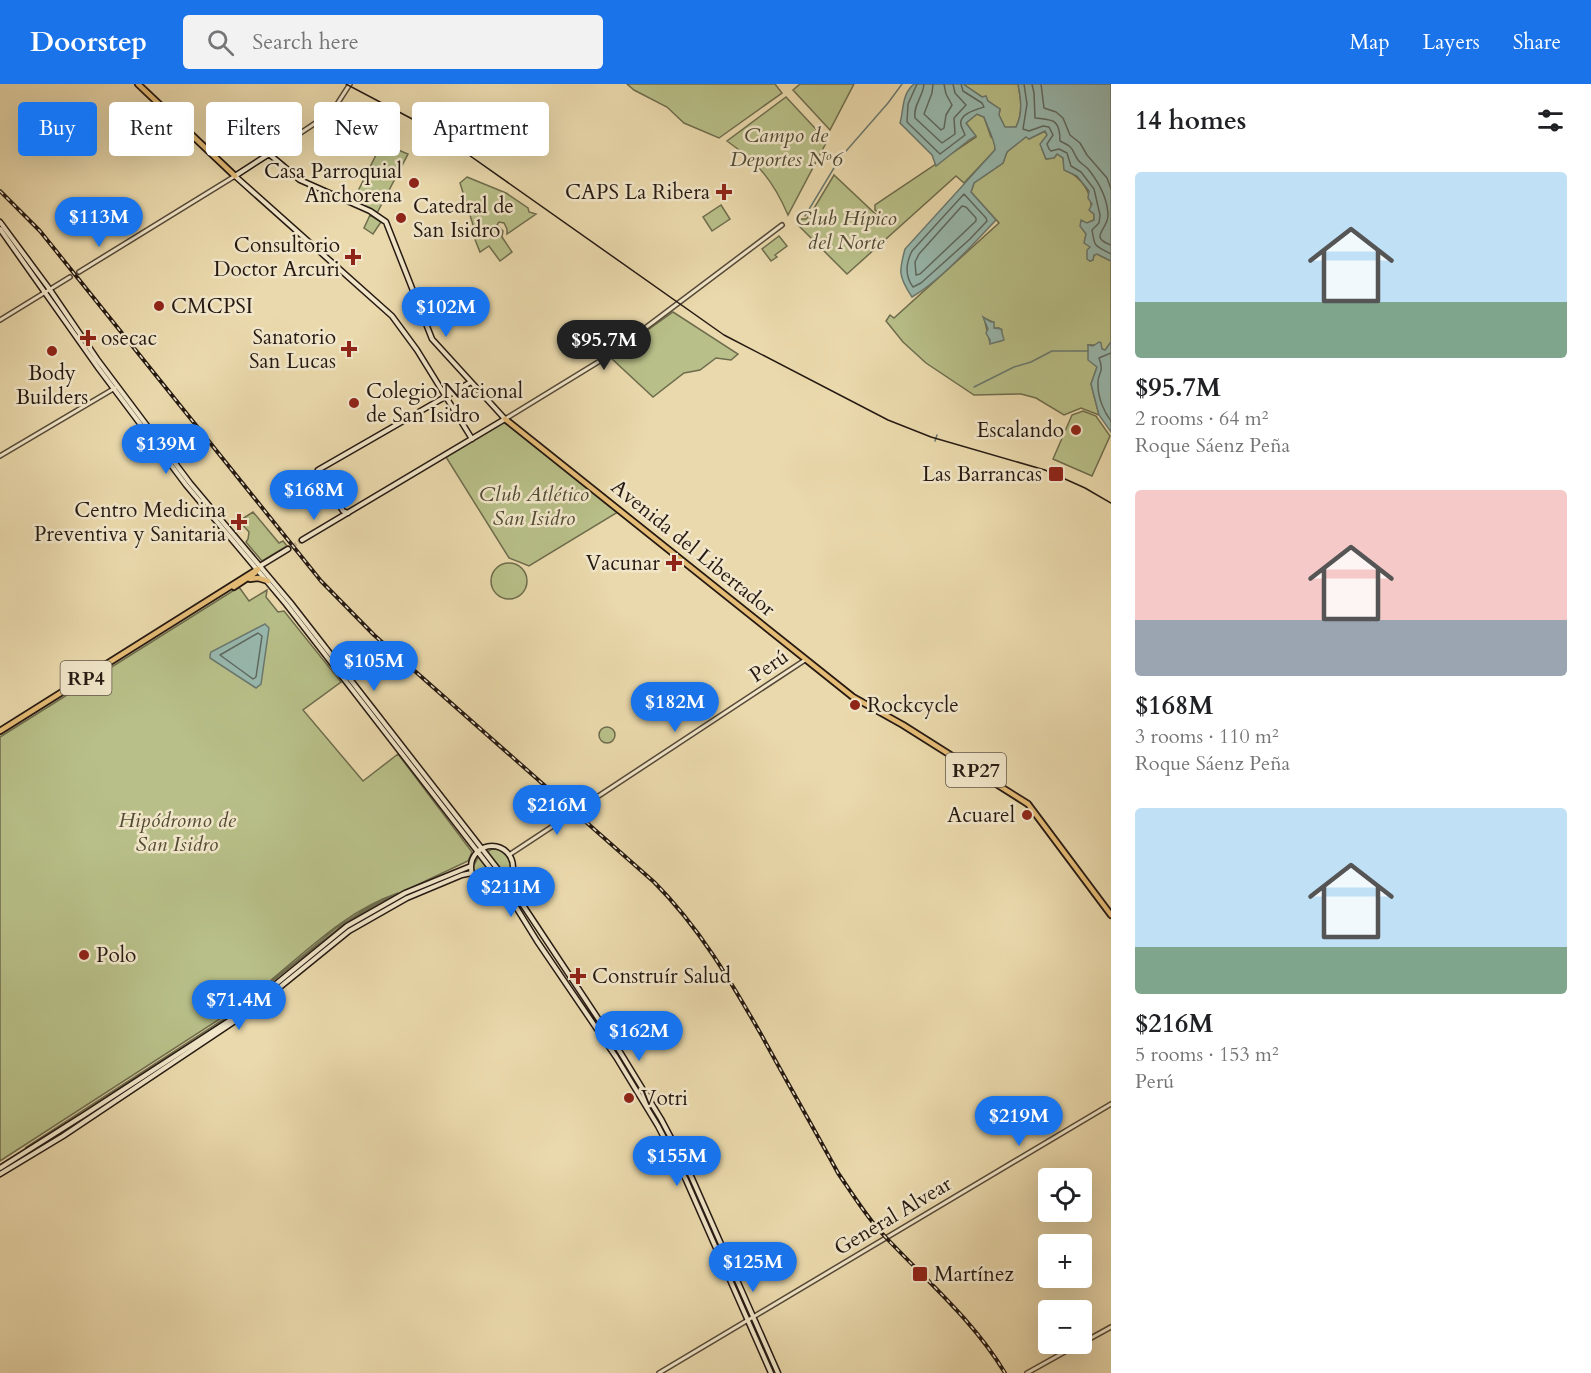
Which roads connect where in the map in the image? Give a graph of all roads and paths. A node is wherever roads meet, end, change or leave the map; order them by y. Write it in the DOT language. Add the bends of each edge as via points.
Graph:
graph roads {
  1 [pos="138,84"];
  2 [pos="350,84"];
  3 [pos="302,132"];
  4 [pos="266,156"];
  5 [pos="271,156"];
  6 [pos="236,176"];
  7 [pos="0,222"];
  8 [pos="782,225"];
  9 [pos="0,229"];
  10 [pos="79,272"];
  11 [pos="70,277"];
  12 [pos="48,291"];
  13 [pos="0,320"];
  14 [pos="471,382"];
  15 [pos="115,387"];
  16 [pos="446,397"];
  17 [pos="505,419"];
  18 [pos="472,439"];
  19 [pos="0,456"];
  20 [pos="343,511"];
  21 [pos="350,513"];
  22 [pos="337,520"];
  23 [pos="302,540"];
  24 [pos="288,549"];
  25 [pos="259,567"];
  26 [pos="244,580"];
  27 [pos="268,581"];
  28 [pos="203,604"];
  29 [pos="805,660"];
  30 [pos="0,731"];
  31 [pos="447,807"];
  32 [pos="480,850"];
  33 [pos="509,855"];
  34 [pos="471,866"];
  35 [pos="472,873"];
  36 [pos="505,883"];
  37 [pos="1111,915"];
  38 [pos="1111,1104"];
  39 [pos="0,1168"];
  40 [pos="0,1174"];
  41 [pos="752,1317"];
  42 [pos="746,1320"];
  43 [pos="1111,1327"];
  44 [pos="1092,1337"];
  45 [pos="1060,1354"];
  46 [pos="659,1373"];
  47 [pos="771,1373"];
  48 [pos="778,1373"];
  49 [pos="1026,1373"];
  1 -- 6 [label="main road"];
  2 -- 3 [label="street" via="332,112"];
  4 -- 6 [label="main road"];
  5 -- 14 [label="main road, Avenida del Libertador / RP27" via="300,180 386,222 432,339"];
  6 -- 10 [label="street"];
  6 -- 16 [label="main road" via="392,316"];
  7 -- 12 [label="main road"];
  8 -- 17 [label="street" via="611,354"];
  9 -- 12 [label="main road"];
  11 -- 12 [label="street"];
  12 -- 13 [label="street"];
  12 -- 15 [label="main road" via="93,361"];
  14 -- 16 [label="main road"];
  14 -- 17 [label="main road, Avenida del Libertador / RP27"];
  15 -- 19 [label="street"];
  15 -- 25 [label="main road" via="185,484"];
  16 -- 18 [label="main road"];
  16 -- 20 [label="main road" via="318,470"];
  17 -- 18 [label="main road"];
  17 -- 29 [label="main road, Avenida del Libertador / RP27"];
  18 -- 21 [label="main road"];
  20 -- 21 [label="main road"];
  20 -- 22 [label="main road"];
  21 -- 22 [label="main road"];
  22 -- 23 [label="main road"];
  24 -- 25 [label="main road, RP4"];
  25 -- 26 [label="main road, RP4"];
  25 -- 27 [label="main road"];
  25 -- 28 [label="main road, RP4"];
  25 -- 31 [label="main road"];
  26 -- 27 [label="main road"];
  26 -- 28 [label="main road, RP4"];
  27 -- 31 [label="main road"];
  28 -- 30 [label="main road, RP4"];
  29 -- 33 [label="street, Perú"];
  29 -- 37 [label="main road, Avenida del Libertador / RP27" via="860,702 1028,804"];
  31 -- 32 [label="main road"];
  32 -- 33 [label="main road" via="497,846"];
  32 -- 34 [label="main road"];
  32 -- 36 [label="main road"];
  33 -- 36 [label="main road" via="513,867"];
  34 -- 35 [label="main road"];
  34 -- 39 [label="main road" via="405,893 347,926 246,1008"];
  35 -- 36 [label="main road" via="485,886"];
  35 -- 40 [label="main road" via="407,898 349,931 255,1007"];
  36 -- 41 [label="main road" via="660,1116 691,1176"];
  36 -- 42 [label="main road" via="537,941 658,1126 686,1180"];
  38 -- 41 [label="street, General Alvear"];
  41 -- 42 [label="street, General Alvear"];
  41 -- 48 [label="main road"];
  42 -- 46 [label="street, General Alvear"];
  42 -- 47 [label="main road"];
  43 -- 44 [label="street"];
  45 -- 49 [label="street"];
}
